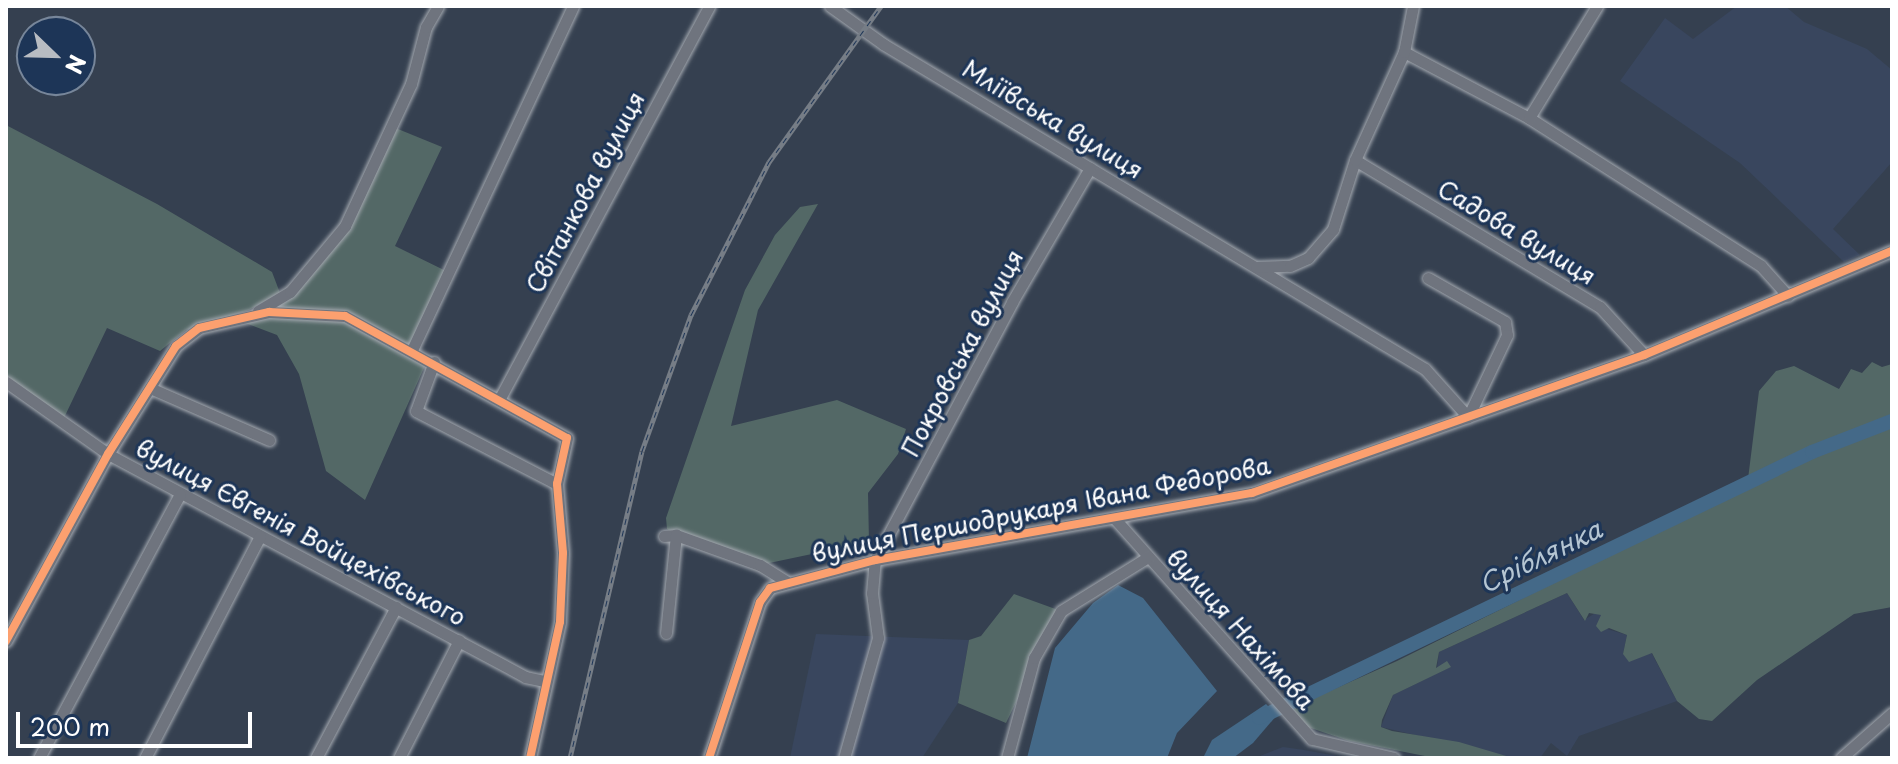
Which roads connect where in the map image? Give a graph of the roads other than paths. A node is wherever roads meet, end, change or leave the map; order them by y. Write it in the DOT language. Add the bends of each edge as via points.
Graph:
graph roads {
  1 [pos="438,6"];
  2 [pos="573,6"];
  3 [pos="709,6"];
  4 [pos="830,6"];
  5 [pos="1413,6"];
  6 [pos="1597,6"];
  7 [pos="1404,52"];
  8 [pos="1529,118"];
  9 [pos="1355,160"];
  10 [pos="1090,168"];
  11 [pos="1892,251"];
  12 [pos="1256,267"];
  13 [pos="1428,278"];
  14 [pos="1788,296"];
  15 [pos="240,321"];
  16 [pos="412,350"];
  17 [pos="1644,355"];
  18 [pos="434,362"];
  19 [pos="6,382"];
  20 [pos="150,388"];
  21 [pos="500,398"];
  22 [pos="1468,417"];
  23 [pos="269,440"];
  24 [pos="108,454"];
  25 [pos="557,484"];
  26 [pos="180,494"];
  27 [pos="1115,519"];
  28 [pos="260,536"];
  29 [pos="1148,557"];
  30 [pos="875,560"];
  31 [pos="786,581"];
  32 [pos="396,607"];
  33 [pos="666,633"];
  34 [pos="459,640"];
  35 [pos="6,641"];
  36 [pos="544,681"];
  37 [pos="1892,713"];
  38 [pos="39,758"];
  39 [pos="145,758"];
  40 [pos="316,758"];
  41 [pos="399,758"];
  42 [pos="530,758"];
  43 [pos="709,758"];
  44 [pos="844,758"];
  45 [pos="1007,758"];
  46 [pos="1394,758"];
  47 [pos="1841,758"];
  1 -- 15 [label="street" via="426,27 411,84 345,226 290,292"];
  2 -- 16 [label="street"];
  3 -- 21 [label="street, Світанкова вулиця"];
  4 -- 10 [label="street, Мліївська вулиця" via="883,44"];
  5 -- 7 [label="street"];
  6 -- 8 [label="street"];
  7 -- 8 [label="street"];
  7 -- 9 [label="street"];
  8 -- 14 [label="street" via="1761,266"];
  9 -- 12 [label="street" via="1322,248 1290,266"];
  9 -- 17 [label="street, Садова вулиця" via="1600,307"];
  10 -- 12 [label="street, Мліївська вулиця"];
  10 -- 30 [label="street, Покровська вулиця"];
  11 -- 14 [label="street, вулиця Першодрукаря Івана Федорова"];
  12 -- 22 [label="street" via="1425,369"];
  13 -- 22 [label="street" via="1505,322 1507,335"];
  14 -- 17 [label="street, вулиця Першодрукаря Івана Федорова"];
  15 -- 16 [label="street" via="269,312 345,316"];
  15 -- 20 [label="street" via="199,328 176,346"];
  16 -- 18 [label="street"];
  17 -- 22 [label="street, вулиця Першодрукаря Івана Федорова"];
  18 -- 21 [label="street"];
  18 -- 25 [label="street" via="416,411"];
  19 -- 24 [label="street, вулиця Євгенія Войцехівського"];
  20 -- 23 [label="street"];
  20 -- 24 [label="street"];
  21 -- 25 [label="street" via="567,438"];
  22 -- 27 [label="street, вулиця Першодрукаря Івана Федорова" via="1252,493"];
  24 -- 26 [label="street, вулиця Євгенія Войцехівського"];
  24 -- 35 [label="street"];
  25 -- 36 [label="street" via="563,553 560,622"];
  26 -- 28 [label="street, вулиця Євгенія Войцехівського"];
  26 -- 38 [label="street"];
  27 -- 29 [label="street, вулиця Нахімова"];
  27 -- 30 [label="street, вулиця Першодрукаря Івана Федорова"];
  28 -- 32 [label="street, вулиця Євгенія Войцехівського"];
  28 -- 39 [label="street"];
  29 -- 45 [label="street" via="1061,611 1034,658"];
  29 -- 46 [label="street, вулиця Нахімова" via="1312,739"];
  30 -- 31 [label="street, вулиця Першодрукаря Івана Федорова"];
  30 -- 44 [label="street" via="872,593 878,638"];
  31 -- 33 [label="street" via="760,565 670,536"];
  31 -- 43 [label="street, вулиця Першодрукаря Івана Федорова" via="770,588 760,602"];
  32 -- 34 [label="street, вулиця Євгенія Войцехівського"];
  32 -- 40 [label="street"];
  34 -- 36 [label="street, вулиця Євгенія Войцехівського" via="525,677"];
  34 -- 41 [label="street"];
  36 -- 42 [label="street"];
  37 -- 47 [label="street"];
}
